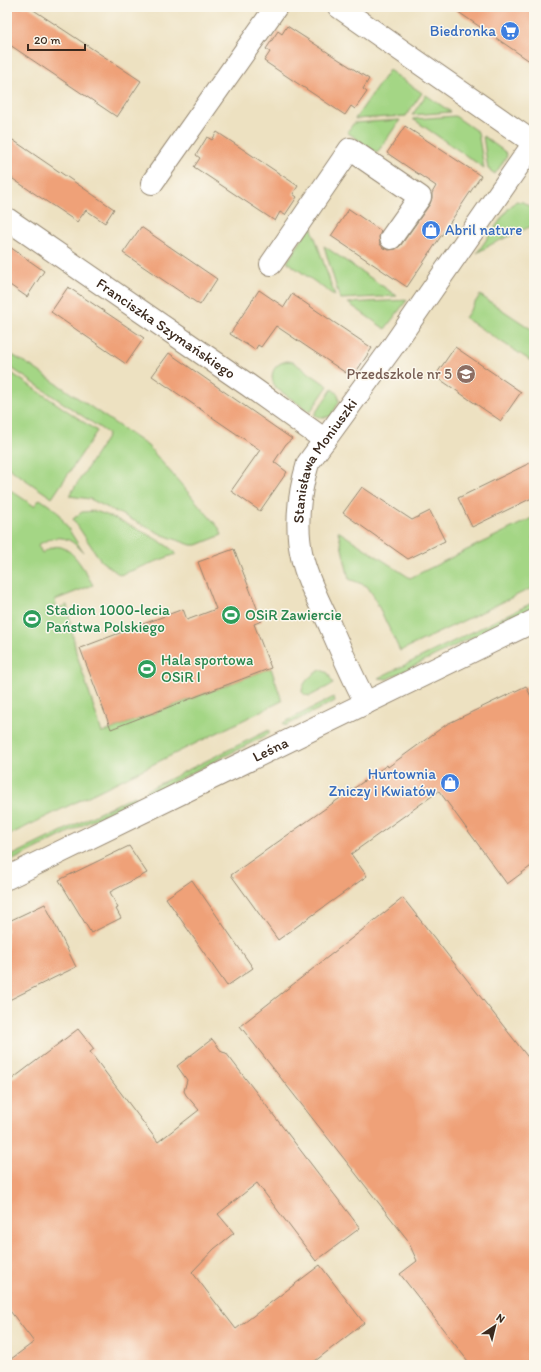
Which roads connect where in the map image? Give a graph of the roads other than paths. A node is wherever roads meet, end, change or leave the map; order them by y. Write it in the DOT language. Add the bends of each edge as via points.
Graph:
graph roads {
  1 [pos="276,7"];
  2 [pos="339,7"];
  3 [pos="534,143"];
  4 [pos="152,183"];
  5 [pos="7,219"];
  6 [pos="392,238"];
  7 [pos="270,264"];
  8 [pos="325,440"];
  9 [pos="534,621"];
  10 [pos="366,702"];
  11 [pos="7,878"];
  1 -- 4 [label="street"];
  2 -- 3 [label="street"];
  3 -- 8 [label="street, Stanisława Moniuszki"];
  5 -- 8 [label="street, Franciszka Szymańskiego"];
  6 -- 7 [label="street" via="420,197 350,149"];
  8 -- 10 [label="street, Stanisława Moniuszki" via="308,463 304,475 298,534 309,580"];
  9 -- 10 [label="street, Leśna"];
  10 -- 11 [label="street, Leśna"];
}
